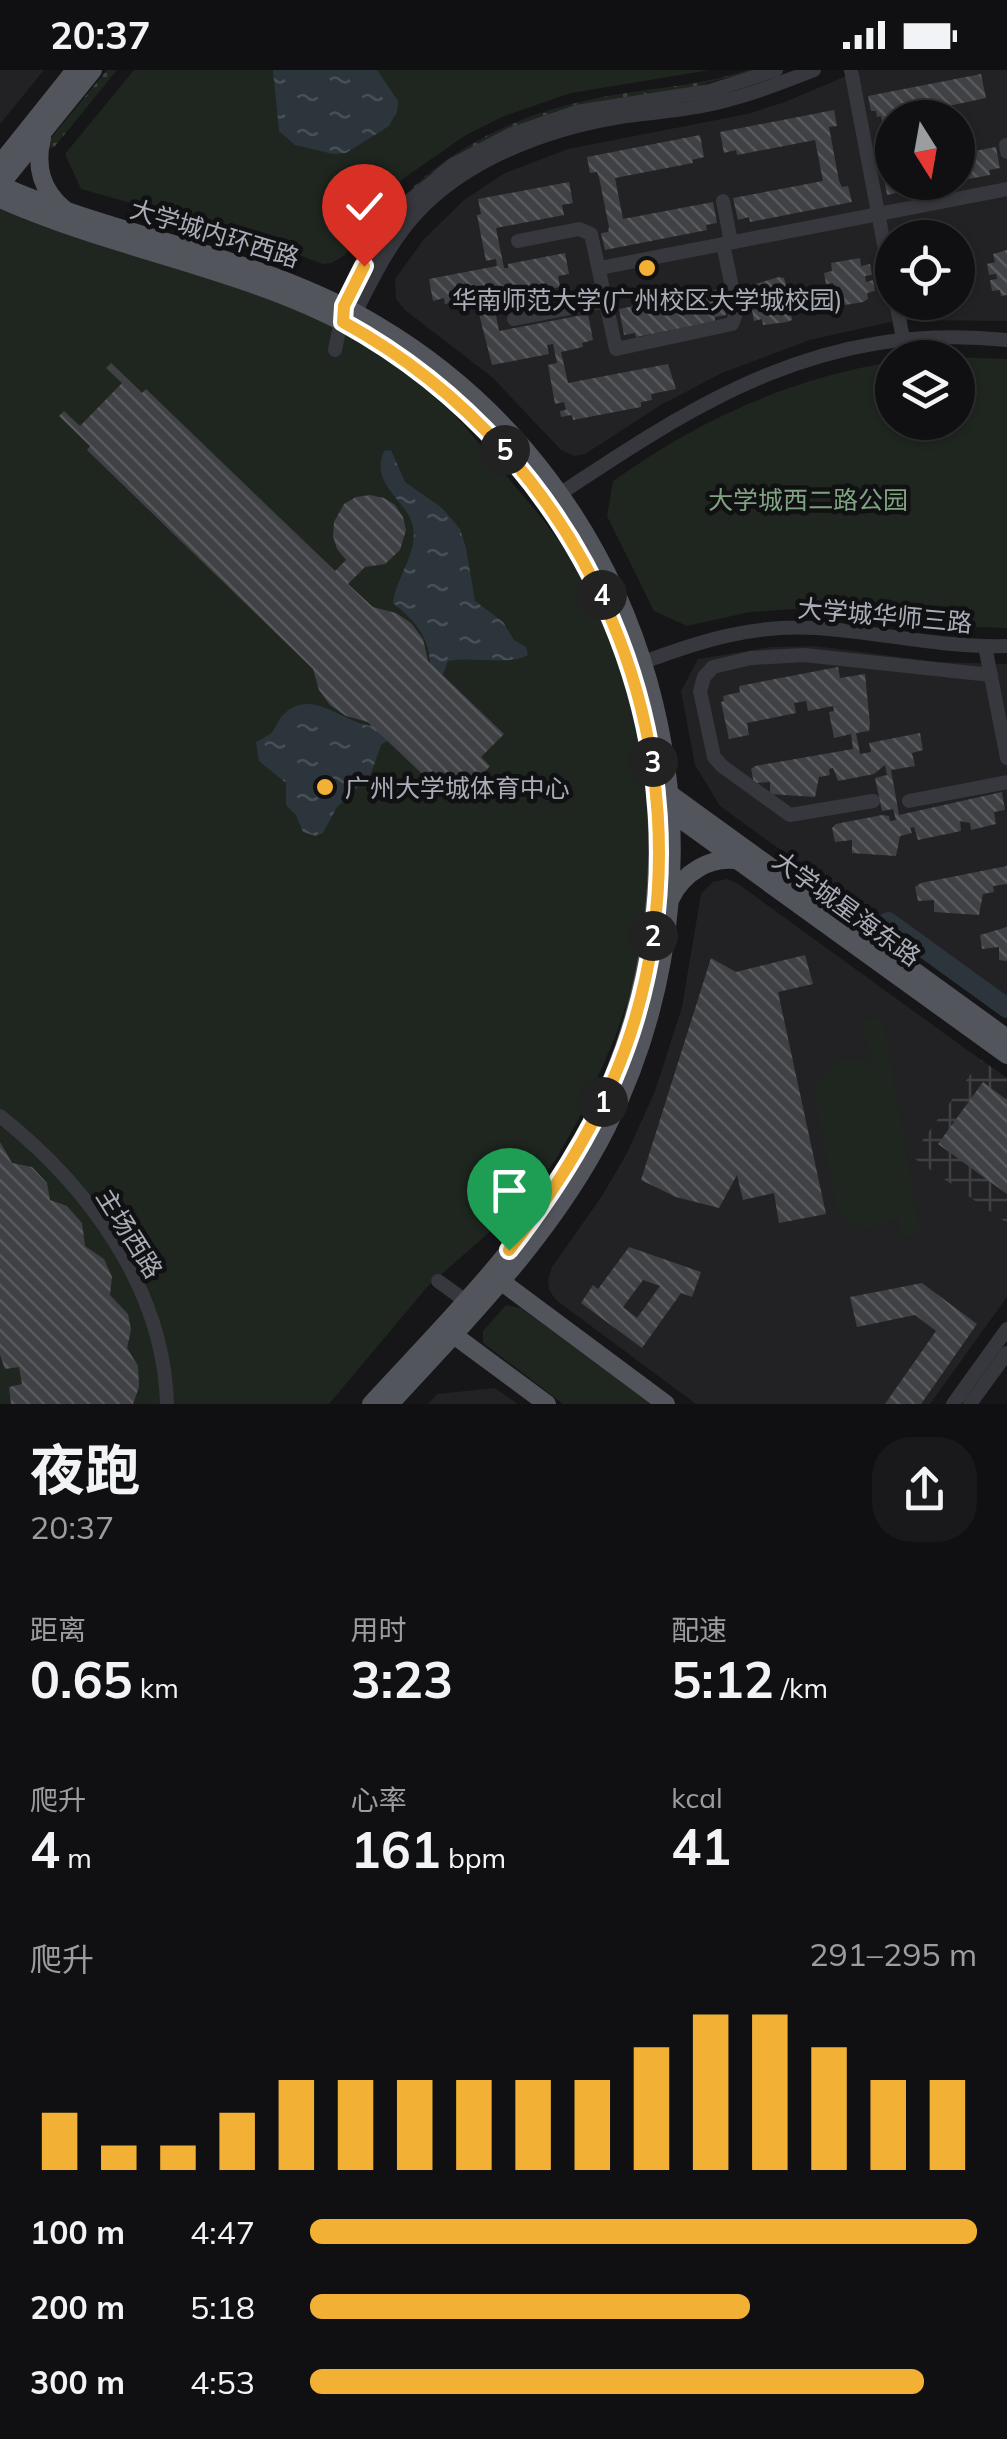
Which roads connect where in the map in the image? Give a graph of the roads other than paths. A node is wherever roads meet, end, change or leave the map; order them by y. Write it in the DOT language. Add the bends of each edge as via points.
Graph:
graph roads {
  1 [pos="75,70"];
  2 [pos="93,70"];
  3 [pos="776,70"];
  4 [pos="814,70"];
  5 [pos="850,70"];
  6 [pos="46,131"];
  7 [pos="0,164"];
  8 [pos="0,185"];
  9 [pos="1007,189"];
  10 [pos="0,200"];
  11 [pos="723,200"];
  12 [pos="68,212"];
  13 [pos="878,214"];
  14 [pos="879,220"];
  15 [pos="518,241"];
  16 [pos="727,243"];
  17 [pos="600,268"];
  18 [pos="606,301"];
  19 [pos="347,314"];
  20 [pos="514,319"];
  21 [pos="899,320"];
  22 [pos="902,339"];
  23 [pos="1007,340"];
  24 [pos="336,350"];
  25 [pos="553,498"];
  26 [pos="985,646"];
  27 [pos="1007,646"];
  28 [pos="644,662"];
  29 [pos="991,675"];
  30 [pos="1007,758"];
  31 [pos="1007,782"];
  32 [pos="873,800"];
  33 [pos="909,800"];
  34 [pos="666,802"];
  35 [pos="740,862"];
  36 [pos="671,898"];
  37 [pos="1007,1038"];
  38 [pos="1007,1055"];
  39 [pos="0,1116"];
  40 [pos="496,1277"];
  41 [pos="438,1281"];
  42 [pos="470,1305"];
  43 [pos="1007,1328"];
  44 [pos="448,1330"];
  45 [pos="1003,1354"];
  46 [pos="167,1404"];
  47 [pos="370,1404"];
  48 [pos="390,1404"];
  49 [pos="547,1404"];
  50 [pos="666,1404"];
  51 [pos="953,1404"];
  52 [pos="970,1404"];
  1 -- 7 [label="main road"];
  2 -- 6 [label="main road"];
  3 -- 19 [label="street" via="710,90 576,112 476,152 433,179 396,217 374,248"];
  4 -- 19 [label="street" via="713,104 579,125 482,164 406,225"];
  5 -- 13 [label="street"];
  6 -- 8 [label="main road"];
  6 -- 12 [label="main road" via="39,171"];
  8 -- 12 [label="main road, 大学城内环西路"];
  9 -- 13 [label="street"];
  10 -- 19 [label="main road, 大学城内环西路"];
  11 -- 16 [label="street"];
  12 -- 19 [label="main road, 大学城内环西路" via="274,274"];
  13 -- 14 [label="street"];
  13 -- 16 [label="street"];
  15 -- 17 [label="street" via="584,230 594,238"];
  16 -- 17 [label="street"];
  16 -- 18 [label="street" via="737,315 730,326 616,349"];
  17 -- 18 [label="street"];
  18 -- 20 [label="street"];
  19 -- 24 [label="street"];
  19 -- 25 [label="main road, 大学城内环西路" via="404,342 455,381 500,423"];
  21 -- 22 [label="street"];
  22 -- 23 [label="street"];
  22 -- 25 [label="street" via="815,358 730,390"];
  25 -- 28 [label="main road, 大学城内环西路" via="605,569"];
  25 -- 34 [label="main road, 大学城内环西路" via="625,651"];
  26 -- 27 [label="street, 大学城华师三路"];
  26 -- 28 [label="street, 大学城华师三路" via="795,627 714,637"];
  26 -- 29 [label="street"];
  28 -- 34 [label="main road, 大学城内环西路" via="658,715"];
  29 -- 30 [label="street"];
  29 -- 32 [label="street" via="804,655 734,661 706,674 700,695 720,765 790,814"];
  31 -- 33 [label="street"];
  34 -- 35 [label="main road, 大学城星海东路"];
  34 -- 36 [label="main road, 大学城内环西路"];
  34 -- 37 [label="main road, 大学城星海东路"];
  34 -- 40 [label="main road, 大学城内环西路" via="654,926 626,1046 569,1165"];
  35 -- 36 [label="main road" via="704,865"];
  35 -- 38 [label="main road, 大学城星海东路"];
  36 -- 40 [label="main road, 大学城内环西路" via="656,996 621,1097 534,1240"];
  39 -- 46 [label="street, 主场西路" via="81,1195 123,1254 152,1314"];
  40 -- 42 [label="main road, 大学城内环西路"];
  40 -- 50 [label="main road"];
  41 -- 42 [label="street"];
  42 -- 44 [label="main road, 大学城内环西路"];
  43 -- 45 [label="street"];
  44 -- 47 [label="main road"];
  44 -- 48 [label="main road"];
  44 -- 49 [label="main road"];
  45 -- 51 [label="street"];
  45 -- 52 [label="street"];
}
